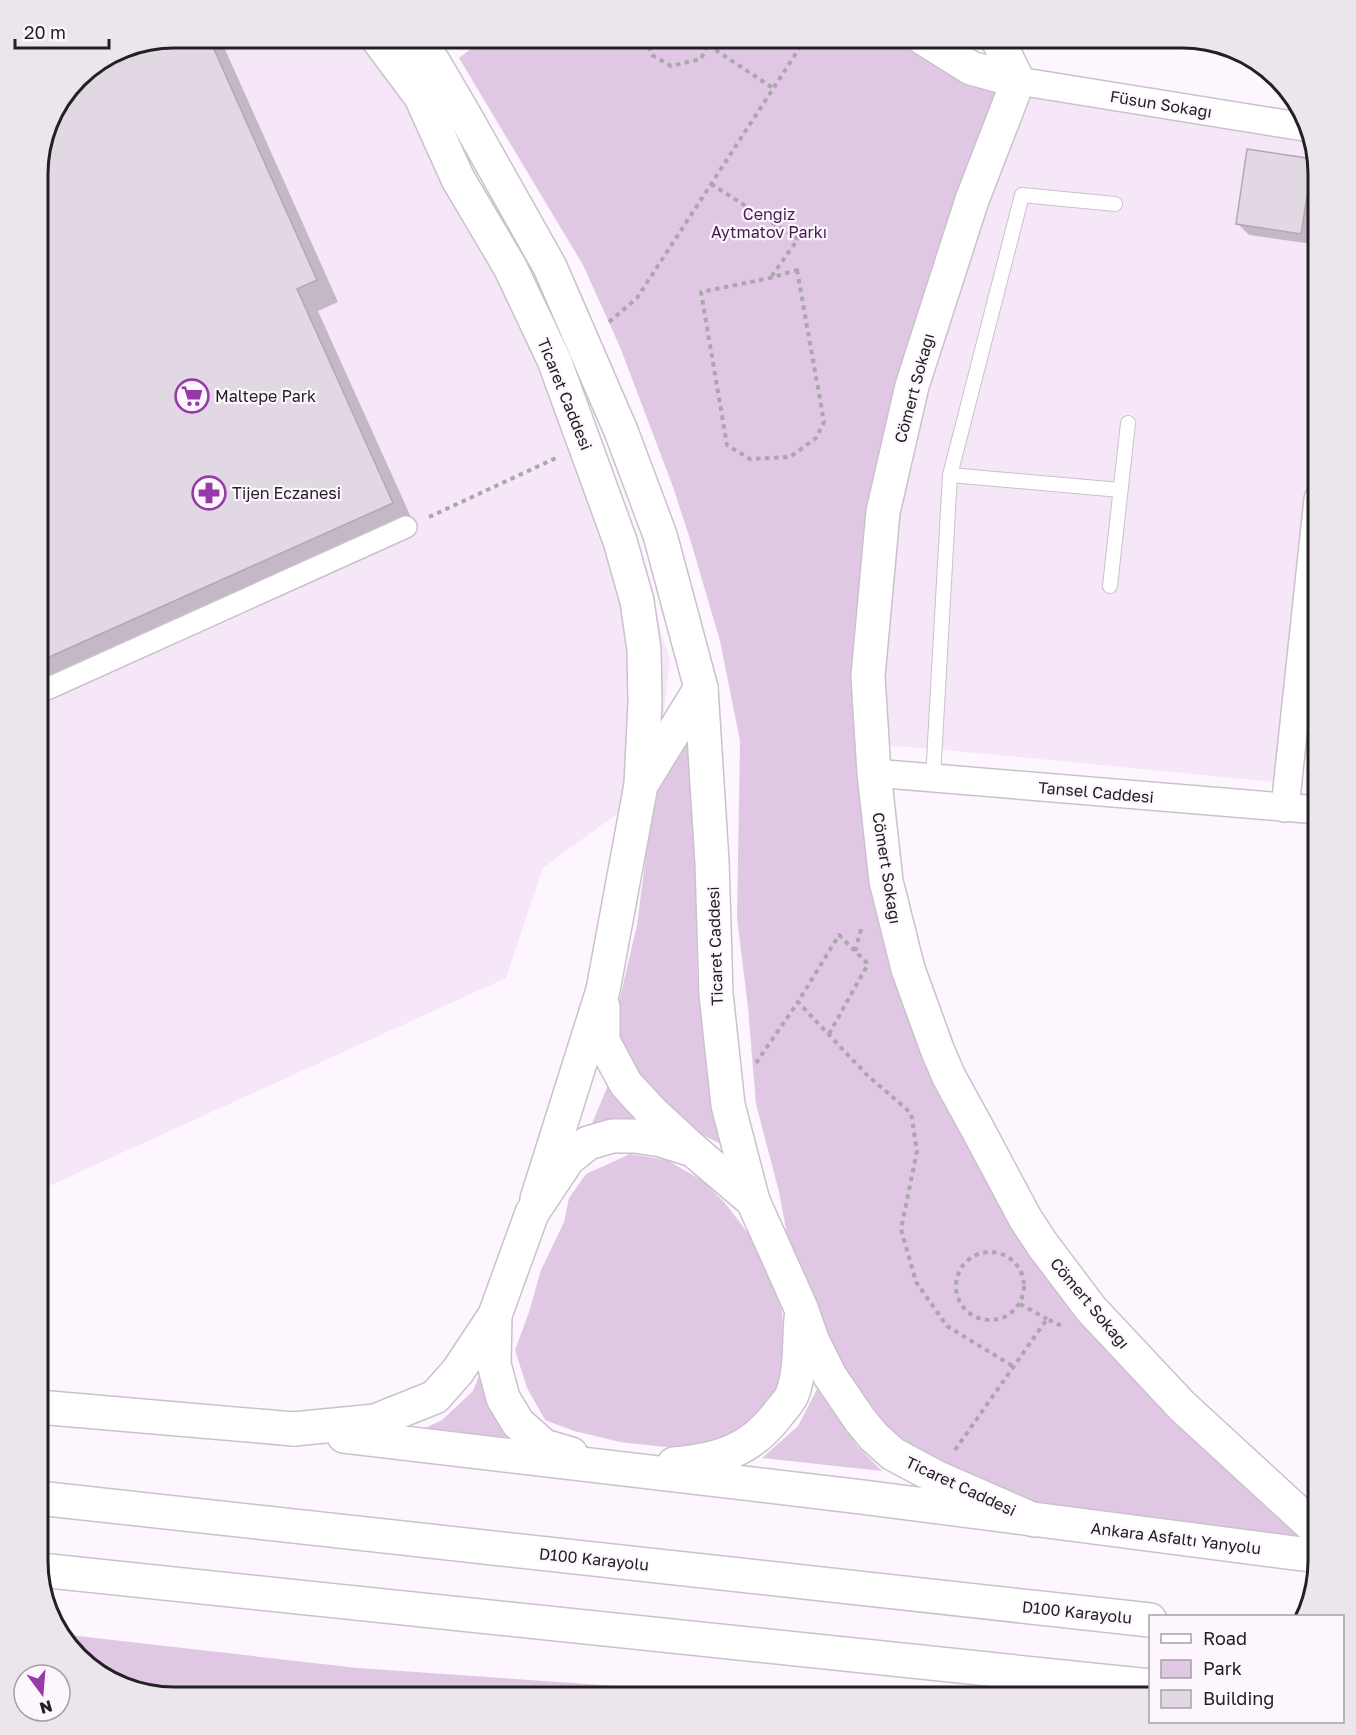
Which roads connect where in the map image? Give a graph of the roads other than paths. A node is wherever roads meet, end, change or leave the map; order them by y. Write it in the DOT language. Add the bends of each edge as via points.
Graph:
graph roads {
  1 [pos="384,48"];
  2 [pos="423,48"];
  3 [pos="939,48"];
  4 [pos="1002,48"];
  5 [pos="1018,81"];
  6 [pos="1298,126"];
  7 [pos="1114,204"];
  8 [pos="1128,423"];
  9 [pos="950,475"];
  10 [pos="1120,490"];
  11 [pos="406,527"];
  12 [pos="1110,586"];
  13 [pos="1308,595"];
  14 [pos="48,688"];
  15 [pos="701,688"];
  16 [pos="874,773"];
  17 [pos="933,778"];
  18 [pos="641,785"];
  19 [pos="1286,808"];
  20 [pos="1308,809"];
  21 [pos="603,990"];
  22 [pos="693,1150"];
  23 [pos="753,1201"];
  24 [pos="532,1213"];
  25 [pos="801,1308"];
  26 [pos="495,1315"];
  27 [pos="48,1408"];
  28 [pos="294,1429"];
  29 [pos="624,1470"];
  30 [pos="48,1499"];
  31 [pos="1034,1520"];
  32 [pos="1308,1523"];
  33 [pos="1308,1555"];
  34 [pos="49,1571"];
  35 [pos="1149,1620"];
  36 [pos="1149,1686"];
  1 -- 18 [label="main road, Ticaret Caddesi" via="421,97 458,179 510,267 554,360 620,541 638,600 644,661"];
  2 -- 15 [label="main road, Ticaret Caddesi" via="550,267 621,431 660,535"];
  3 -- 5 [label="main road, Füsun Sokağı" via="971,68"];
  4 -- 5 [label="main road"];
  5 -- 6 [label="street, Füsun Sokağı"];
  5 -- 16 [label="main road, Cömert Sokağı" via="972,200 912,386 884,512 868,676"];
  7 -- 9 [label="lane" via="1022,195"];
  8 -- 10 [label="lane"];
  9 -- 10 [label="lane"];
  9 -- 17 [label="lane"];
  10 -- 12 [label="lane"];
  11 -- 14 [label="street"];
  13 -- 19 [label="street"];
  15 -- 18 [label="main road, Ticaret Caddesi"];
  15 -- 23 [label="main road, Ticaret Caddesi" via="716,994 728,1105"];
  16 -- 17 [label="street, Tansel Caddesi"];
  16 -- 32 [label="main road, Cömert Sokağı" via="886,881 908,969 950,1077 1025,1218 1091,1309 1182,1406"];
  17 -- 19 [label="street, Tansel Caddesi"];
  18 -- 21 [label="main road, Ticaret Caddesi"];
  19 -- 20 [label="street, Tansel Caddesi"];
  21 -- 22 [label="main road, Ticaret Caddesi" via="603,1041 626,1084"];
  21 -- 24 [label="main road, Ticaret Caddesi"];
  22 -- 23 [label="main road, Ticaret Caddesi"];
  22 -- 24 [label="main road, Ticaret Caddesi" via="635,1136 612,1136 588,1143 568,1160"];
  23 -- 25 [label="main road, Ticaret Caddesi"];
  24 -- 26 [label="main road, Ticaret Caddesi"];
  25 -- 29 [label="main road" via="793,1394 761,1434 742,1448 701,1462"];
  25 -- 31 [label="main road, Ticaret Caddesi" via="830,1376 874,1437 893,1454 936,1477"];
  26 -- 28 [label="main road, Ticaret Caddesi" via="458,1371 435,1396 375,1421"];
  26 -- 29 [label="main road" via="494,1364 503,1398 518,1423 544,1446"];
  27 -- 28 [label="main road"];
  28 -- 29 [label="main road"];
  29 -- 31 [label="main road, Ankara Asfaltı Yanyolu"];
  30 -- 35 [label="main road, D100 Karayolu"];
  31 -- 33 [label="main road, Ankara Asfaltı Yanyolu"];
  34 -- 36 [label="main road"];
}
